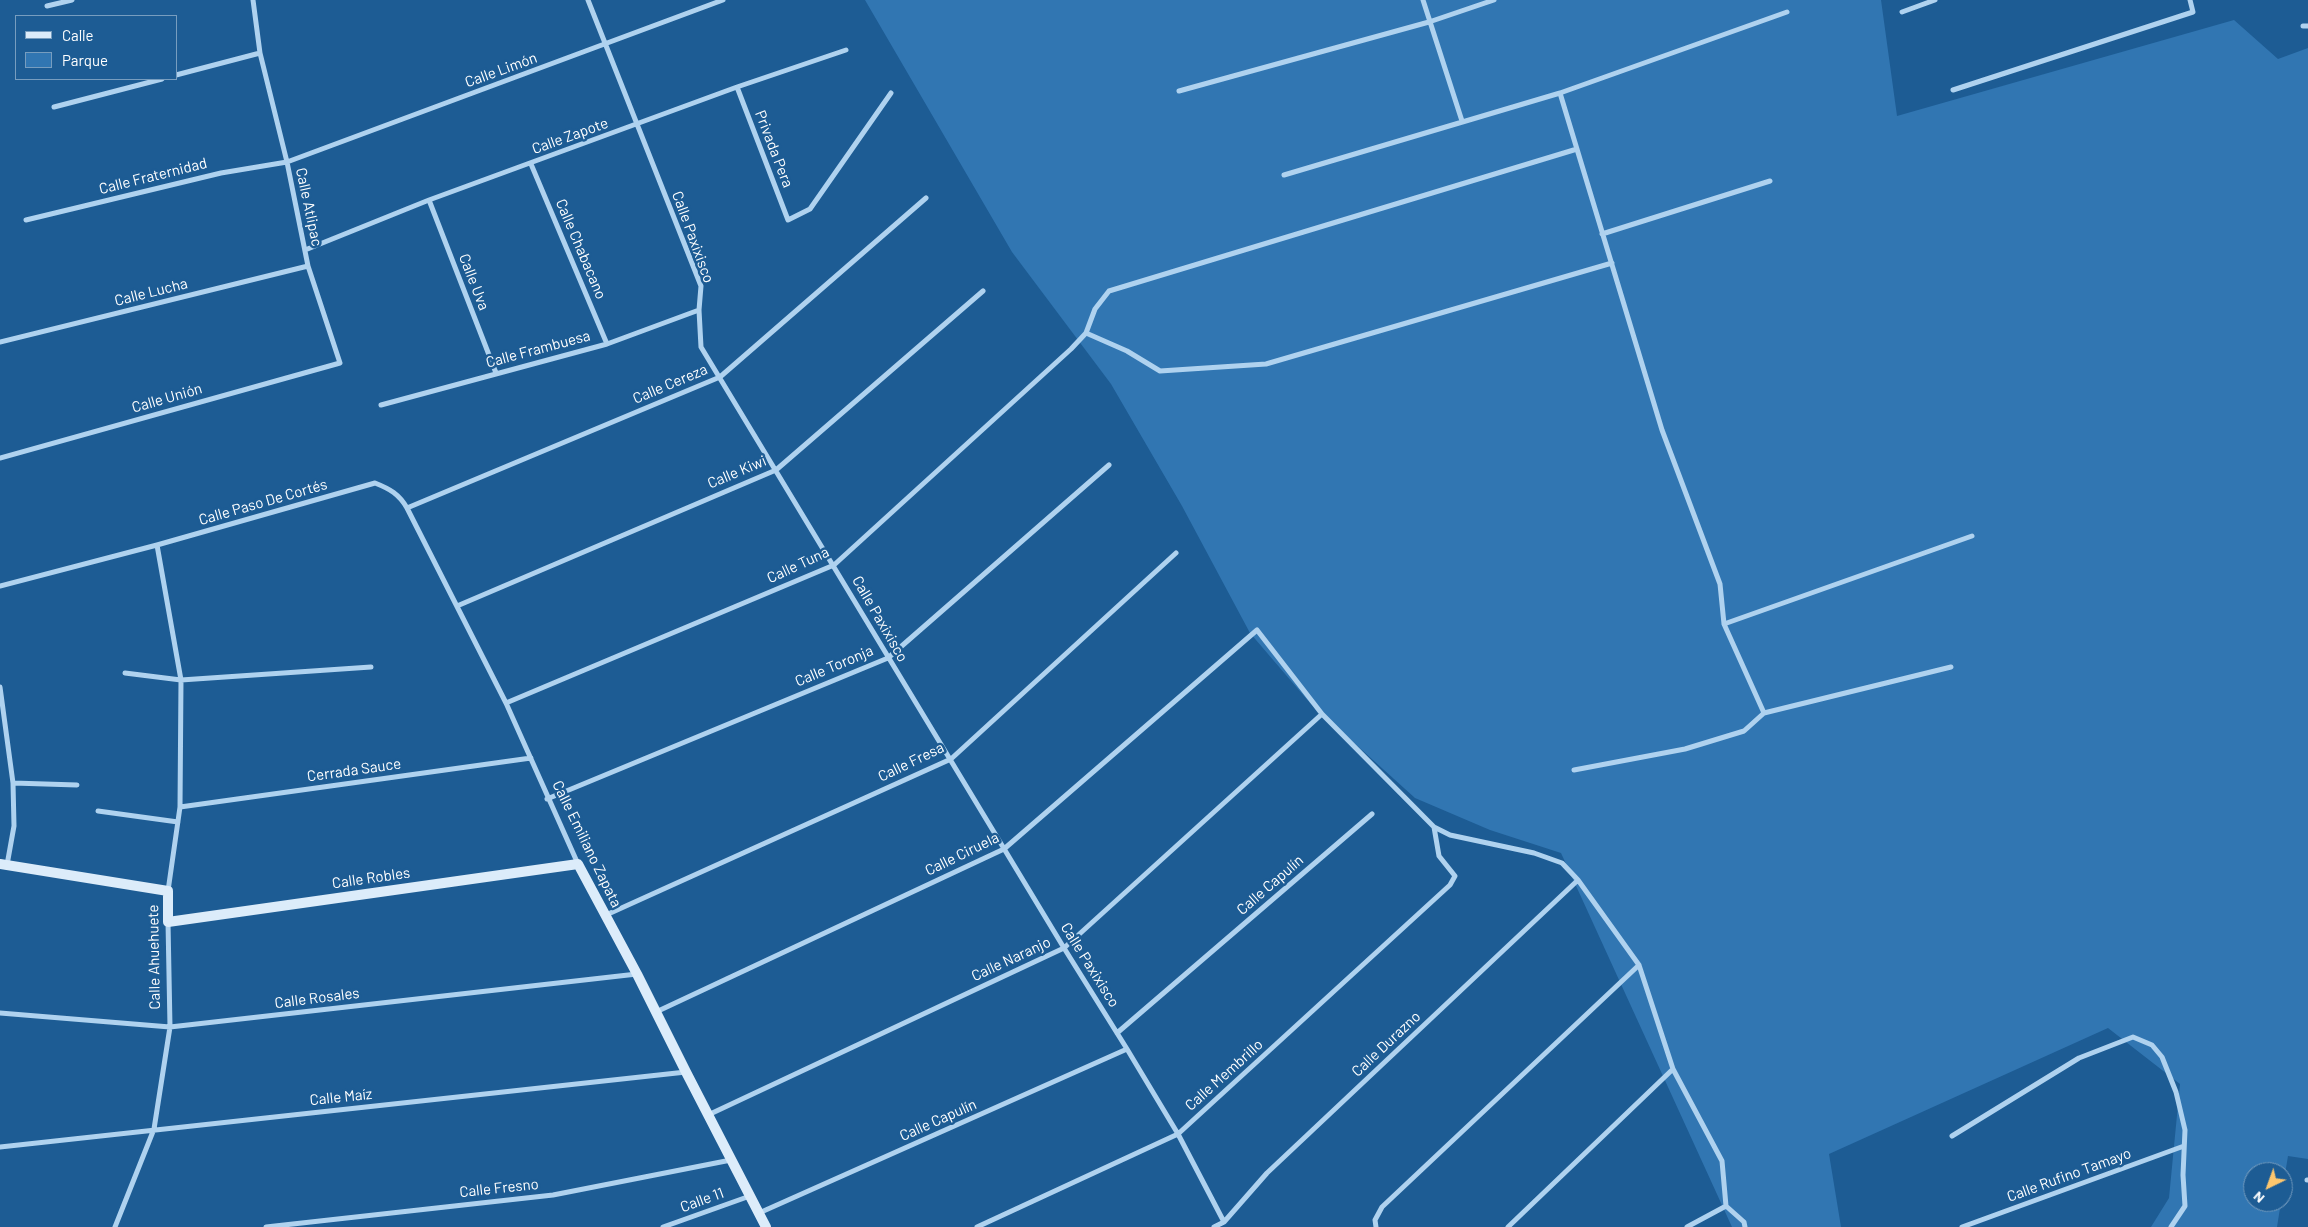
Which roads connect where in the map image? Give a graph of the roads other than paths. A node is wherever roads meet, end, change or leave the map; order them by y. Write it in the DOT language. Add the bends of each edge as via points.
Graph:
graph roads {
  1 [pos="72,0"];
  2 [pos="253,0"];
  3 [pos="588,0"];
  4 [pos="723,0"];
  5 [pos="1422,0"];
  6 [pos="1494,0"];
  7 [pos="1935,0"];
  8 [pos="2190,0"];
  9 [pos="47,6"];
  10 [pos="1787,12"];
  11 [pos="1902,12"];
  12 [pos="1429,22"];
  13 [pos="605,45"];
  14 [pos="846,50"];
  15 [pos="260,53"];
  16 [pos="178,74"];
  17 [pos="158,80"];
  18 [pos="737,87"];
  19 [pos="1952,90"];
  20 [pos="1179,91"];
  21 [pos="891,93"];
  22 [pos="1560,93"];
  23 [pos="54,107"];
  24 [pos="1462,121"];
  25 [pos="637,125"];
  26 [pos="1577,149"];
  27 [pos="287,162"];
  28 [pos="532,164"];
  29 [pos="1284,175"];
  30 [pos="1770,181"];
  31 [pos="926,198"];
  32 [pos="429,200"];
  33 [pos="26,220"];
  34 [pos="1602,234"];
  35 [pos="305,250"];
  36 [pos="1612,263"];
  37 [pos="308,266"];
  38 [pos="983,291"];
  39 [pos="698,310"];
  40 [pos="1086,333"];
  41 [pos="0,342"];
  42 [pos="606,344"];
  43 [pos="340,363"];
  44 [pos="496,373"];
  45 [pos="720,377"];
  46 [pos="381,404"];
  47 [pos="0,458"];
  48 [pos="1109,465"];
  49 [pos="776,470"];
  50 [pos="375,483"];
  51 [pos="407,508"];
  52 [pos="1972,536"];
  53 [pos="157,545"];
  54 [pos="1176,553"];
  55 [pos="834,565"];
  56 [pos="0,586"];
  57 [pos="457,606"];
  58 [pos="1724,624"];
  59 [pos="888,658"];
  60 [pos="371,667"];
  61 [pos="1951,668"];
  62 [pos="125,673"];
  63 [pos="182,680"];
  64 [pos="0,687"];
  65 [pos="506,703"];
  66 [pos="1764,713"];
  67 [pos="1322,714"];
  68 [pos="531,758"];
  69 [pos="950,759"];
  70 [pos="1574,770"];
  71 [pos="13,784"];
  72 [pos="76,784"];
  73 [pos="547,799"];
  74 [pos="180,807"];
  75 [pos="98,812"];
  76 [pos="1372,814"];
  77 [pos="178,822"];
  78 [pos="1434,827"];
  79 [pos="1004,849"];
  80 [pos="4,864"];
  81 [pos="578,864"];
  82 [pos="1578,880"];
  83 [pos="168,891"];
  84 [pos="606,916"];
  85 [pos="168,922"];
  86 [pos="1064,948"];
  87 [pos="1639,965"];
  88 [pos="637,974"];
  89 [pos="656,1012"];
  90 [pos="0,1013"];
  91 [pos="170,1027"];
  92 [pos="1117,1033"];
  93 [pos="1127,1049"];
  94 [pos="1673,1069"];
  95 [pos="686,1072"];
  96 [pos="708,1115"];
  97 [pos="154,1130"];
  98 [pos="1178,1134"];
  99 [pos="1952,1136"];
  100 [pos="2184,1146"];
  101 [pos="0,1147"];
  102 [pos="732,1160"];
  103 [pos="750,1196"];
  104 [pos="1726,1206"];
  105 [pos="759,1213"];
  106 [pos="1224,1222"];
  107 [pos="115,1227"];
  108 [pos="266,1227"];
  109 [pos="663,1227"];
  110 [pos="766,1227"];
  111 [pos="977,1227"];
  112 [pos="1214,1227"];
  113 [pos="1376,1227"];
  114 [pos="1508,1227"];
  115 [pos="1687,1227"];
  116 [pos="1745,1227"];
  117 [pos="1962,1227"];
  118 [pos="2171,1227"];
  1 -- 9 [label="street"];
  2 -- 15 [label="street, Calle Atlipac"];
  3 -- 13 [label="street, Calle Paxixisco"];
  4 -- 13 [label="street, Calle Limón"];
  5 -- 12 [label="street"];
  6 -- 12 [label="street"];
  7 -- 11 [label="street"];
  8 -- 19 [label="street" via="2193,12"];
  10 -- 22 [label="street"];
  12 -- 20 [label="street"];
  12 -- 24 [label="street"];
  13 -- 25 [label="street, Calle Paxixisco"];
  13 -- 27 [label="street, Calle Limón"];
  14 -- 18 [label="street, Calle Zapote"];
  15 -- 16 [label="street"];
  15 -- 27 [label="street, Calle Atlipac"];
  17 -- 23 [label="street"];
  18 -- 21 [label="street, Privada Pera" via="788,220 810,209"];
  18 -- 25 [label="street, Calle Zapote"];
  22 -- 24 [label="street"];
  22 -- 26 [label="street"];
  24 -- 29 [label="street"];
  25 -- 28 [label="street, Calle Zapote"];
  25 -- 39 [label="street, Calle Paxixisco" via="701,286"];
  26 -- 34 [label="street"];
  26 -- 40 [label="street" via="1109,291 1095,309"];
  27 -- 33 [label="street, Calle Fraternidad" via="221,173"];
  27 -- 35 [label="street, Calle Atlipac"];
  28 -- 32 [label="street, Calle Zapote"];
  28 -- 42 [label="street, Calle Chabacano"];
  30 -- 34 [label="street"];
  31 -- 45 [label="street, Calle Cereza"];
  32 -- 35 [label="street, Calle Zapote"];
  32 -- 44 [label="street, Calle Uva"];
  34 -- 36 [label="street"];
  35 -- 37 [label="street, Calle Atlipac"];
  36 -- 40 [label="street" via="1266,364 1160,370"];
  36 -- 58 [label="street" via="1662,430 1720,584"];
  37 -- 41 [label="street, Calle Lucha"];
  37 -- 43 [label="street, Calle Atlipac"];
  38 -- 49 [label="street, Calle Kiwi"];
  39 -- 42 [label="street, Calle Frambuesa"];
  39 -- 45 [label="street, Calle Paxixisco" via="701,347"];
  40 -- 55 [label="street, Calle Tuna"];
  42 -- 44 [label="street, Calle Frambuesa"];
  43 -- 47 [label="street, Calle Unión"];
  44 -- 46 [label="street, Calle Frambuesa"];
  45 -- 49 [label="street, Calle Paxixisco"];
  45 -- 51 [label="street, Calle Cereza"];
  48 -- 59 [label="street, Calle Toronja"];
  49 -- 55 [label="street, Calle Paxixisco"];
  49 -- 57 [label="street, Calle Kiwi"];
  50 -- 51 [label="street, Calle Emiliano Zapata" via="390,488"];
  50 -- 53 [label="street, Calle Paso De Cortés"];
  51 -- 57 [label="street, Calle Emiliano Zapata"];
  52 -- 58 [label="street"];
  53 -- 56 [label="street, Calle Paso De Cortés"];
  53 -- 63 [label="street, Calle Ahuehuete"];
  54 -- 69 [label="street, Calle Fresa"];
  55 -- 59 [label="street, Calle Paxixisco"];
  55 -- 65 [label="street, Calle Tuna"];
  57 -- 65 [label="street, Calle Emiliano Zapata"];
  58 -- 66 [label="street"];
  59 -- 69 [label="street, Calle Paxixisco"];
  59 -- 73 [label="street, Calle Toronja"];
  60 -- 63 [label="street"];
  61 -- 66 [label="street"];
  62 -- 63 [label="street"];
  63 -- 74 [label="street, Calle Ahuehuete"];
  64 -- 71 [label="street"];
  65 -- 68 [label="street, Calle Emiliano Zapata"];
  66 -- 70 [label="street" via="1744,731 1702,744"];
  67 -- 78 [label="street"];
  67 -- 79 [label="street, Calle Ciruela" via="1257,630"];
  67 -- 86 [label="street, Calle Naranjo"];
  68 -- 73 [label="street, Calle Emiliano Zapata"];
  68 -- 74 [label="street, Cerrada Sauce"];
  69 -- 79 [label="street, Calle Paxixisco"];
  69 -- 84 [label="street, Calle Fresa"];
  71 -- 72 [label="street"];
  71 -- 80 [label="street" via="14,826"];
  73 -- 81 [label="street, Calle Emiliano Zapata"];
  74 -- 77 [label="street, Calle Ahuehuete"];
  75 -- 77 [label="street"];
  76 -- 92 [label="street, Calle Capulín"];
  77 -- 83 [label="street, Calle Ahuehuete"];
  78 -- 82 [label="street" via="1450,835 1534,853 1562,863"];
  78 -- 98 [label="street, Calle Membrillo" via="1439,856 1455,876 1450,885"];
  79 -- 86 [label="street, Calle Paxixisco"];
  79 -- 89 [label="street, Calle Ciruela"];
  80 -- 83 [label="main road"];
  81 -- 84 [label="main road, Calle Emiliano Zapata"];
  81 -- 85 [label="main road, Calle Robles"];
  82 -- 87 [label="street"];
  82 -- 106 [label="street, Calle Durazno" via="1267,1172"];
  83 -- 85 [label="main road, Calle Ahuehuete"];
  84 -- 88 [label="main road, Calle Emiliano Zapata"];
  85 -- 91 [label="street, Calle Ahuehuete"];
  86 -- 92 [label="street, Calle Paxixisco"];
  86 -- 96 [label="street, Calle Naranjo"];
  87 -- 94 [label="street"];
  87 -- 113 [label="street" via="1382,1207 1375,1220"];
  88 -- 89 [label="main road, Calle Emiliano Zapata"];
  88 -- 91 [label="street, Calle Rosales"];
  89 -- 95 [label="main road, Calle Emiliano Zapata"];
  90 -- 91 [label="street, Calle Rosales"];
  91 -- 97 [label="street, Calle Ahuehuete"];
  92 -- 93 [label="street, Calle Paxixisco"];
  93 -- 98 [label="street, Calle Paxixisco"];
  93 -- 105 [label="street, Calle Capulín"];
  94 -- 104 [label="street" via="1722,1161"];
  94 -- 114 [label="street"];
  95 -- 96 [label="main road, Calle Emiliano Zapata"];
  95 -- 97 [label="street, Calle Maíz"];
  96 -- 102 [label="main road, Calle Emiliano Zapata"];
  97 -- 101 [label="street, Calle Maíz"];
  97 -- 107 [label="street, Calle Ahuehuete"];
  98 -- 106 [label="street, Calle Paxixisco"];
  98 -- 111 [label="street, Calle Membrillo"];
  99 -- 100 [label="street" via="2079,1058 2133,1037 2152,1044 2162,1057 2176,1092"];
  100 -- 117 [label="street, Calle Rufino Tamayo"];
  100 -- 118 [label="street" via="2185,1206"];
  102 -- 103 [label="main road, Calle Emiliano Zapata"];
  102 -- 108 [label="street, Calle Fresno" via="553,1195"];
  103 -- 105 [label="main road, Calle Emiliano Zapata"];
  103 -- 109 [label="street, Calle 11"];
  104 -- 115 [label="street"];
  104 -- 116 [label="street" via="1744,1222"];
  105 -- 110 [label="main road, Calle Emiliano Zapata"];
  106 -- 112 [label="street, Calle Durazno"];
}
